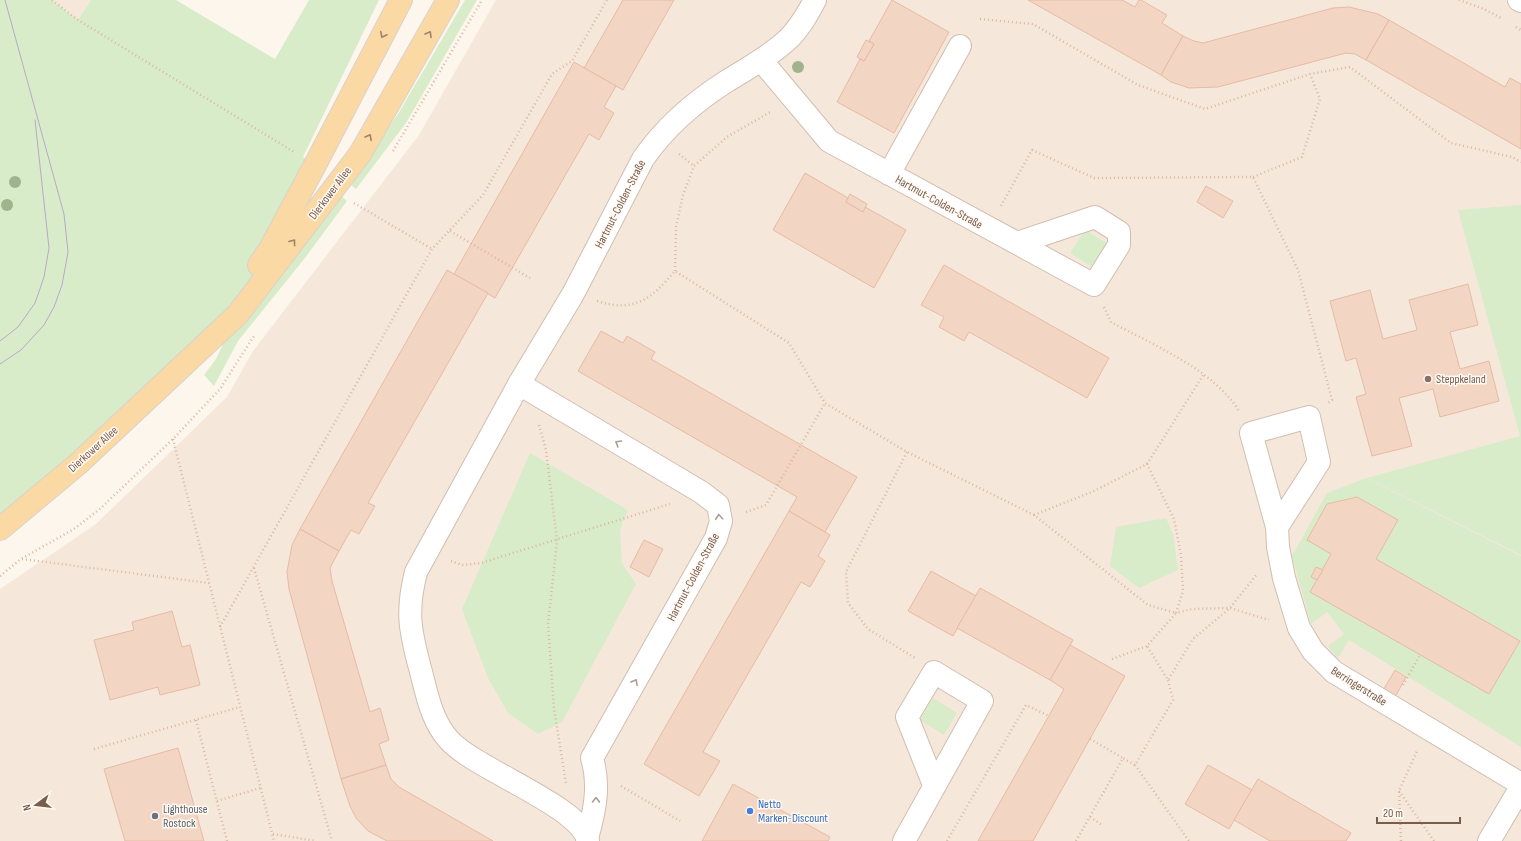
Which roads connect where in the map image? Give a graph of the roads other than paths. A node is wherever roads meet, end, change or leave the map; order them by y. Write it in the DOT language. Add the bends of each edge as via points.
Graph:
graph roads {
  1 [pos="401,0"];
  2 [pos="448,0"];
  3 [pos="815,0"];
  4 [pos="960,46"];
  5 [pos="761,60"];
  6 [pos="889,174"];
  7 [pos="1017,243"];
  8 [pos="182,364"];
  9 [pos="523,386"];
  10 [pos="0,529"];
  11 [pos="1277,537"];
  12 [pos="934,785"];
  13 [pos="1521,786"];
  14 [pos="587,839"];
  15 [pos="904,841"];
  16 [pos="1489,841"];
  1 -- 8 [label="main road, Dierkower Allee, one-way" via="270,249 238,298"];
  8 -- 2 [label="main road, Dierkower Allee, one-way" via="238,314 360,154"];
  3 -- 5 [label="street, Hartmut-Colden-Straße" via="803,21 786,41"];
  4 -- 6 [label="street"];
  5 -- 6 [label="street, Hartmut-Colden-Straße" via="829,141"];
  5 -- 9 [label="street, Hartmut-Colden-Straße" via="689,108 653,144"];
  6 -- 7 [label="street, Hartmut-Colden-Straße"];
  7 -- 7 [label="street, Hartmut-Colden-Straße" via="1094,285 1118,246 1119,232 1095,216"];
  8 -- 10 [label="main road, Dierkower Allee" via="79,463"];
  9 -- 14 [label="street, Hartmut-Colden-Straße" via="416,572 410,595 411,635 433,714 451,742 562,811 577,822"];
  14 -- 9 [label="street, Hartmut-Colden-Straße, one-way" via="595,810 596,772 592,758 716,538 721,521 718,505 702,492"];
  11 -- 11 [label="street, Berringerstraße" via="1319,462 1309,417 1251,433"];
  11 -- 13 [label="street, Berringerstraße" via="1290,600 1299,628 1313,651 1334,672"];
  12 -- 12 [label="street" via="982,701 934,672 907,717"];
  12 -- 15 [label="street"];
  13 -- 16 [label="street, Berringerstraße"];
}
